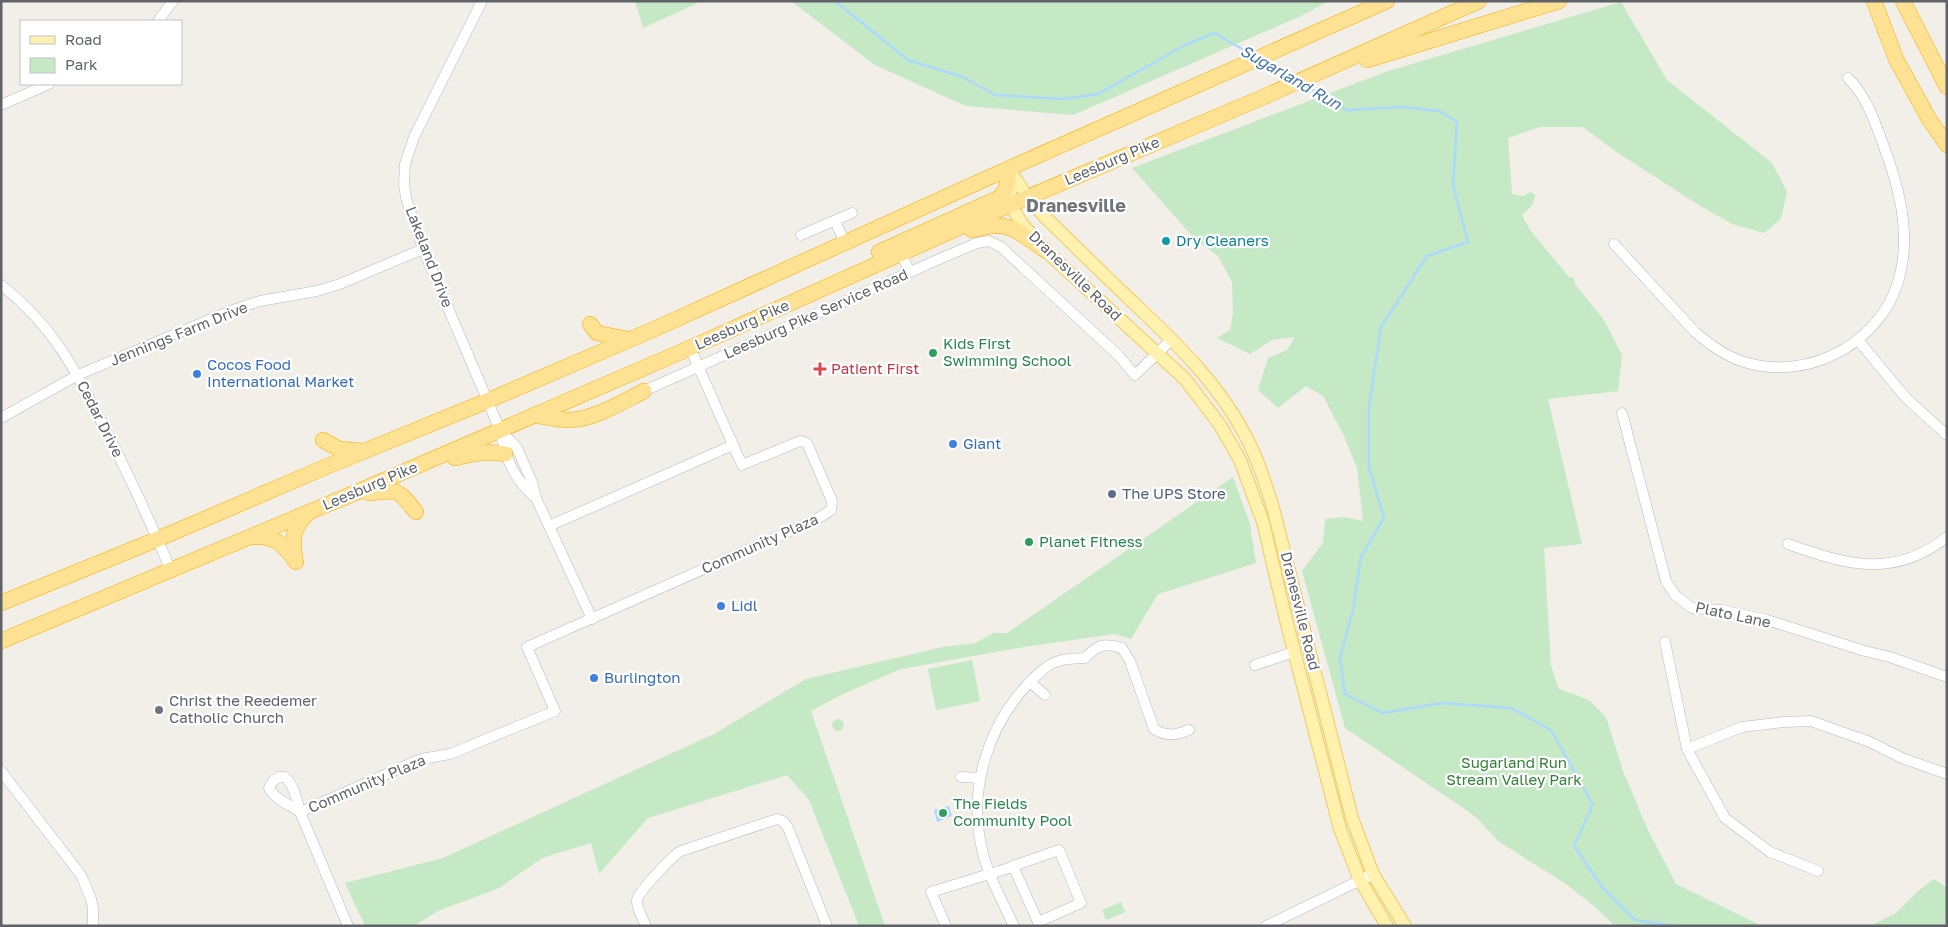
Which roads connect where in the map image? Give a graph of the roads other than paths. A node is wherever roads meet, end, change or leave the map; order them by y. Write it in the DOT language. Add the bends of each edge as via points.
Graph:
graph roads {
  1 [pos="173,1"];
  2 [pos="482,1"];
  3 [pos="1379,1"];
  4 [pos="1386,1"];
  5 [pos="1479,1"];
  6 [pos="1559,1"];
  7 [pos="1865,1"];
  8 [pos="1874,1"];
  9 [pos="1903,1"];
  10 [pos="1913,1"];
  11 [pos="159,20"];
  12 [pos="1323,30"];
  13 [pos="1926,46"];
  14 [pos="1896,59"];
  15 [pos="1315,74"];
  16 [pos="1848,78"];
  17 [pos="47,85"];
  18 [pos="1947,87"];
  19 [pos="1,105"];
  20 [pos="1947,145"];
  21 [pos="1009,169"];
  22 [pos="1028,198"];
  23 [pos="1011,205"];
  24 [pos="852,213"];
  25 [pos="835,220"];
  26 [pos="801,235"];
  27 [pos="846,243"];
  28 [pos="923,244"];
  29 [pos="1614,244"];
  30 [pos="423,249"];
  31 [pos="1045,250"];
  32 [pos="901,254"];
  33 [pos="910,272"];
  34 [pos="1,285"];
  35 [pos="772,311"];
  36 [pos="590,324"];
  37 [pos="629,340"];
  38 [pos="1172,340"];
  39 [pos="1858,340"];
  40 [pos="690,348"];
  41 [pos="1158,354"];
  42 [pos="698,366"];
  43 [pos="78,375"];
  44 [pos="644,391"];
  45 [pos="487,401"];
  46 [pos="1622,413"];
  47 [pos="534,415"];
  48 [pos="1,418"];
  49 [pos="500,430"];
  50 [pos="1947,435"];
  51 [pos="733,445"];
  52 [pos="363,451"];
  53 [pos="505,454"];
  54 [pos="422,464"];
  55 [pos="328,466"];
  56 [pos="350,495"];
  57 [pos="536,498"];
  58 [pos="416,512"];
  59 [pos="307,513"];
  60 [pos="549,526"];
  61 [pos="1947,537"];
  62 [pos="250,538"];
  63 [pos="158,539"];
  64 [pos="1788,544"];
  65 [pos="172,571"];
  66 [pos="1,602"];
  67 [pos="592,619"];
  68 [pos="1,641"];
  69 [pos="1665,642"];
  70 [pos="1294,652"];
  71 [pos="1255,665"];
  72 [pos="1947,677"];
  73 [pos="1030,682"];
  74 [pos="1045,695"];
  75 [pos="1189,730"];
  76 [pos="1687,749"];
  77 [pos="1,771"];
  78 [pos="1947,774"];
  79 [pos="961,777"];
  80 [pos="980,778"];
  81 [pos="1013,866"];
  82 [pos="1818,871"];
  83 [pos="991,873"];
  84 [pos="1373,874"];
  85 [pos="1360,880"];
  86 [pos="93,926"];
  87 [pos="348,926"];
  88 [pos="646,926"];
  89 [pos="826,926"];
  90 [pos="946,926"];
  91 [pos="1014,926"];
  92 [pos="1266,926"];
  93 [pos="1387,926"];
  94 [pos="1405,926"];
  1 -- 11 [label="street"];
  2 -- 30 [label="street, Lakeland Drive" via="419,127 405,164 405,191"];
  3 -- 12 [label="highway"];
  4 -- 12 [label="highway"];
  5 -- 15 [label="highway, Leesburg Pike"];
  6 -- 15 [label="highway"];
  7 -- 14 [label="highway"];
  8 -- 14 [label="highway"];
  9 -- 13 [label="highway"];
  10 -- 13 [label="highway"];
  12 -- 21 [label="highway"];
  13 -- 18 [label="highway"];
  14 -- 20 [label="highway"];
  15 -- 22 [label="highway, Leesburg Pike"];
  16 -- 39 [label="street" via="1866,101 1892,167 1899,190 1904,231 1897,286 1881,315"];
  17 -- 19 [label="street"];
  21 -- 22 [label="main road, Dranesville Road"];
  21 -- 23 [label="main road, Dranesville Road"];
  21 -- 27 [label="highway"];
  21 -- 35 [label="highway" via="1007,186 1001,197 824,279"];
  22 -- 23 [label="highway, Leesburg Pike"];
  22 -- 38 [label="main road, Dranesville Road"];
  23 -- 28 [label="highway, Leesburg Pike"];
  23 -- 31 [label="main road, Dranesville Road" via="1022,224"];
  24 -- 25 [label="street"];
  25 -- 26 [label="street"];
  25 -- 27 [label="street"];
  27 -- 37 [label="highway"];
  28 -- 31 [label="highway" via="1000,225 1012,228"];
  28 -- 32 [label="highway, Leesburg Pike"];
  29 -- 39 [label="street" via="1695,332 1731,357 1760,366 1798,366 1834,356"];
  30 -- 43 [label="street, Jennings Farm Drive" via="340,284 230,311"];
  30 -- 45 [label="street, Lakeland Drive"];
  31 -- 41 [label="main road, Dranesville Road"];
  32 -- 33 [label="street"];
  32 -- 35 [label="highway, Leesburg Pike"];
  33 -- 41 [label="street, Leesburg Pike Service Road" via="977,243 989,241 1001,247 1118,355 1135,375"];
  33 -- 42 [label="street, Leesburg Pike Service Road"];
  34 -- 43 [label="street, Cedar Drive" via="48,330"];
  35 -- 40 [label="highway, Leesburg Pike"];
  36 -- 37 [label="highway" via="597,333"];
  37 -- 45 [label="highway"];
  38 -- 41 [label="street"];
  38 -- 84 [label="main road, Dranesville Road" via="1228,406 1257,460 1287,560 1352,818"];
  39 -- 50 [label="street" via="1906,398"];
  40 -- 42 [label="street, Community Plaza"];
  40 -- 47 [label="highway, Leesburg Pike"];
  41 -- 70 [label="main road, Dranesville Road" via="1196,392 1240,460 1263,522"];
  42 -- 44 [label="street, Leesburg Pike Service Road"];
  42 -- 51 [label="street, Community Plaza"];
  43 -- 48 [label="street, Jennings Farm Drive"];
  43 -- 63 [label="street, Cedar Drive"];
  44 -- 47 [label="highway" via="579,418"];
  45 -- 49 [label="street, Lakeland Drive"];
  45 -- 52 [label="highway"];
  46 -- 72 [label="street, Plato Lane" via="1666,581 1683,602 1697,610 1721,610 1767,620"];
  47 -- 49 [label="highway, Leesburg Pike"];
  49 -- 53 [label="street"];
  49 -- 54 [label="highway, Leesburg Pike"];
  49 -- 57 [label="street" via="517,448"];
  51 -- 60 [label="street"];
  51 -- 67 [label="street, Community Plaza" via="742,465 800,441 808,443 832,501 831,510"];
  52 -- 55 [label="highway"];
  52 -- 55 [label="highway" via="339,449 323,440"];
  53 -- 54 [label="highway" via="474,453"];
  53 -- 57 [label="street" via="522,485"];
  54 -- 56 [label="highway, Leesburg Pike"];
  55 -- 63 [label="highway"];
  56 -- 58 [label="highway" via="395,491 405,497"];
  56 -- 59 [label="highway, Leesburg Pike"];
  57 -- 60 [label="street"];
  59 -- 62 [label="highway, Leesburg Pike"];
  59 -- 62 [label="highway" via="294,531 292,542 296,562 275,540"];
  60 -- 67 [label="street"];
  61 -- 64 [label="street" via="1910,559 1879,565 1848,563"];
  62 -- 65 [label="highway, Leesburg Pike"];
  63 -- 65 [label="street, Cedar Drive"];
  63 -- 66 [label="highway"];
  65 -- 68 [label="highway, Leesburg Pike"];
  67 -- 87 [label="street, Community Plaza" via="527,647 555,711 450,754 421,759 300,812"];
  69 -- 76 [label="street"];
  70 -- 71 [label="street"];
  70 -- 85 [label="main road, Dranesville Road" via="1333,806"];
  73 -- 74 [label="street"];
  73 -- 75 [label="street" via="1058,661 1085,658 1095,648 1109,644 1122,648 1130,661 1154,729 1171,736"];
  73 -- 80 [label="street" via="1002,718 987,750"];
  76 -- 78 [label="street" via="1742,727 1811,721"];
  76 -- 82 [label="street" via="1725,818 1770,852"];
  77 -- 86 [label="street" via="81,875 91,898"];
  79 -- 80 [label="street"];
  80 -- 83 [label="street" via="979,836"];
  81 -- 81 [label="street" via="1059,850 1081,903 1038,922"];
  81 -- 83 [label="street"];
  83 -- 90 [label="street" via="931,892"];
  83 -- 91 [label="street"];
  84 -- 85 [label="street"];
  84 -- 94 [label="main road, Dranesville Road"];
  85 -- 92 [label="street"];
  85 -- 93 [label="main road, Dranesville Road"];
  88 -- 89 [label="street" via="637,907 638,896 672,857 681,851 777,819 788,828"];
}
